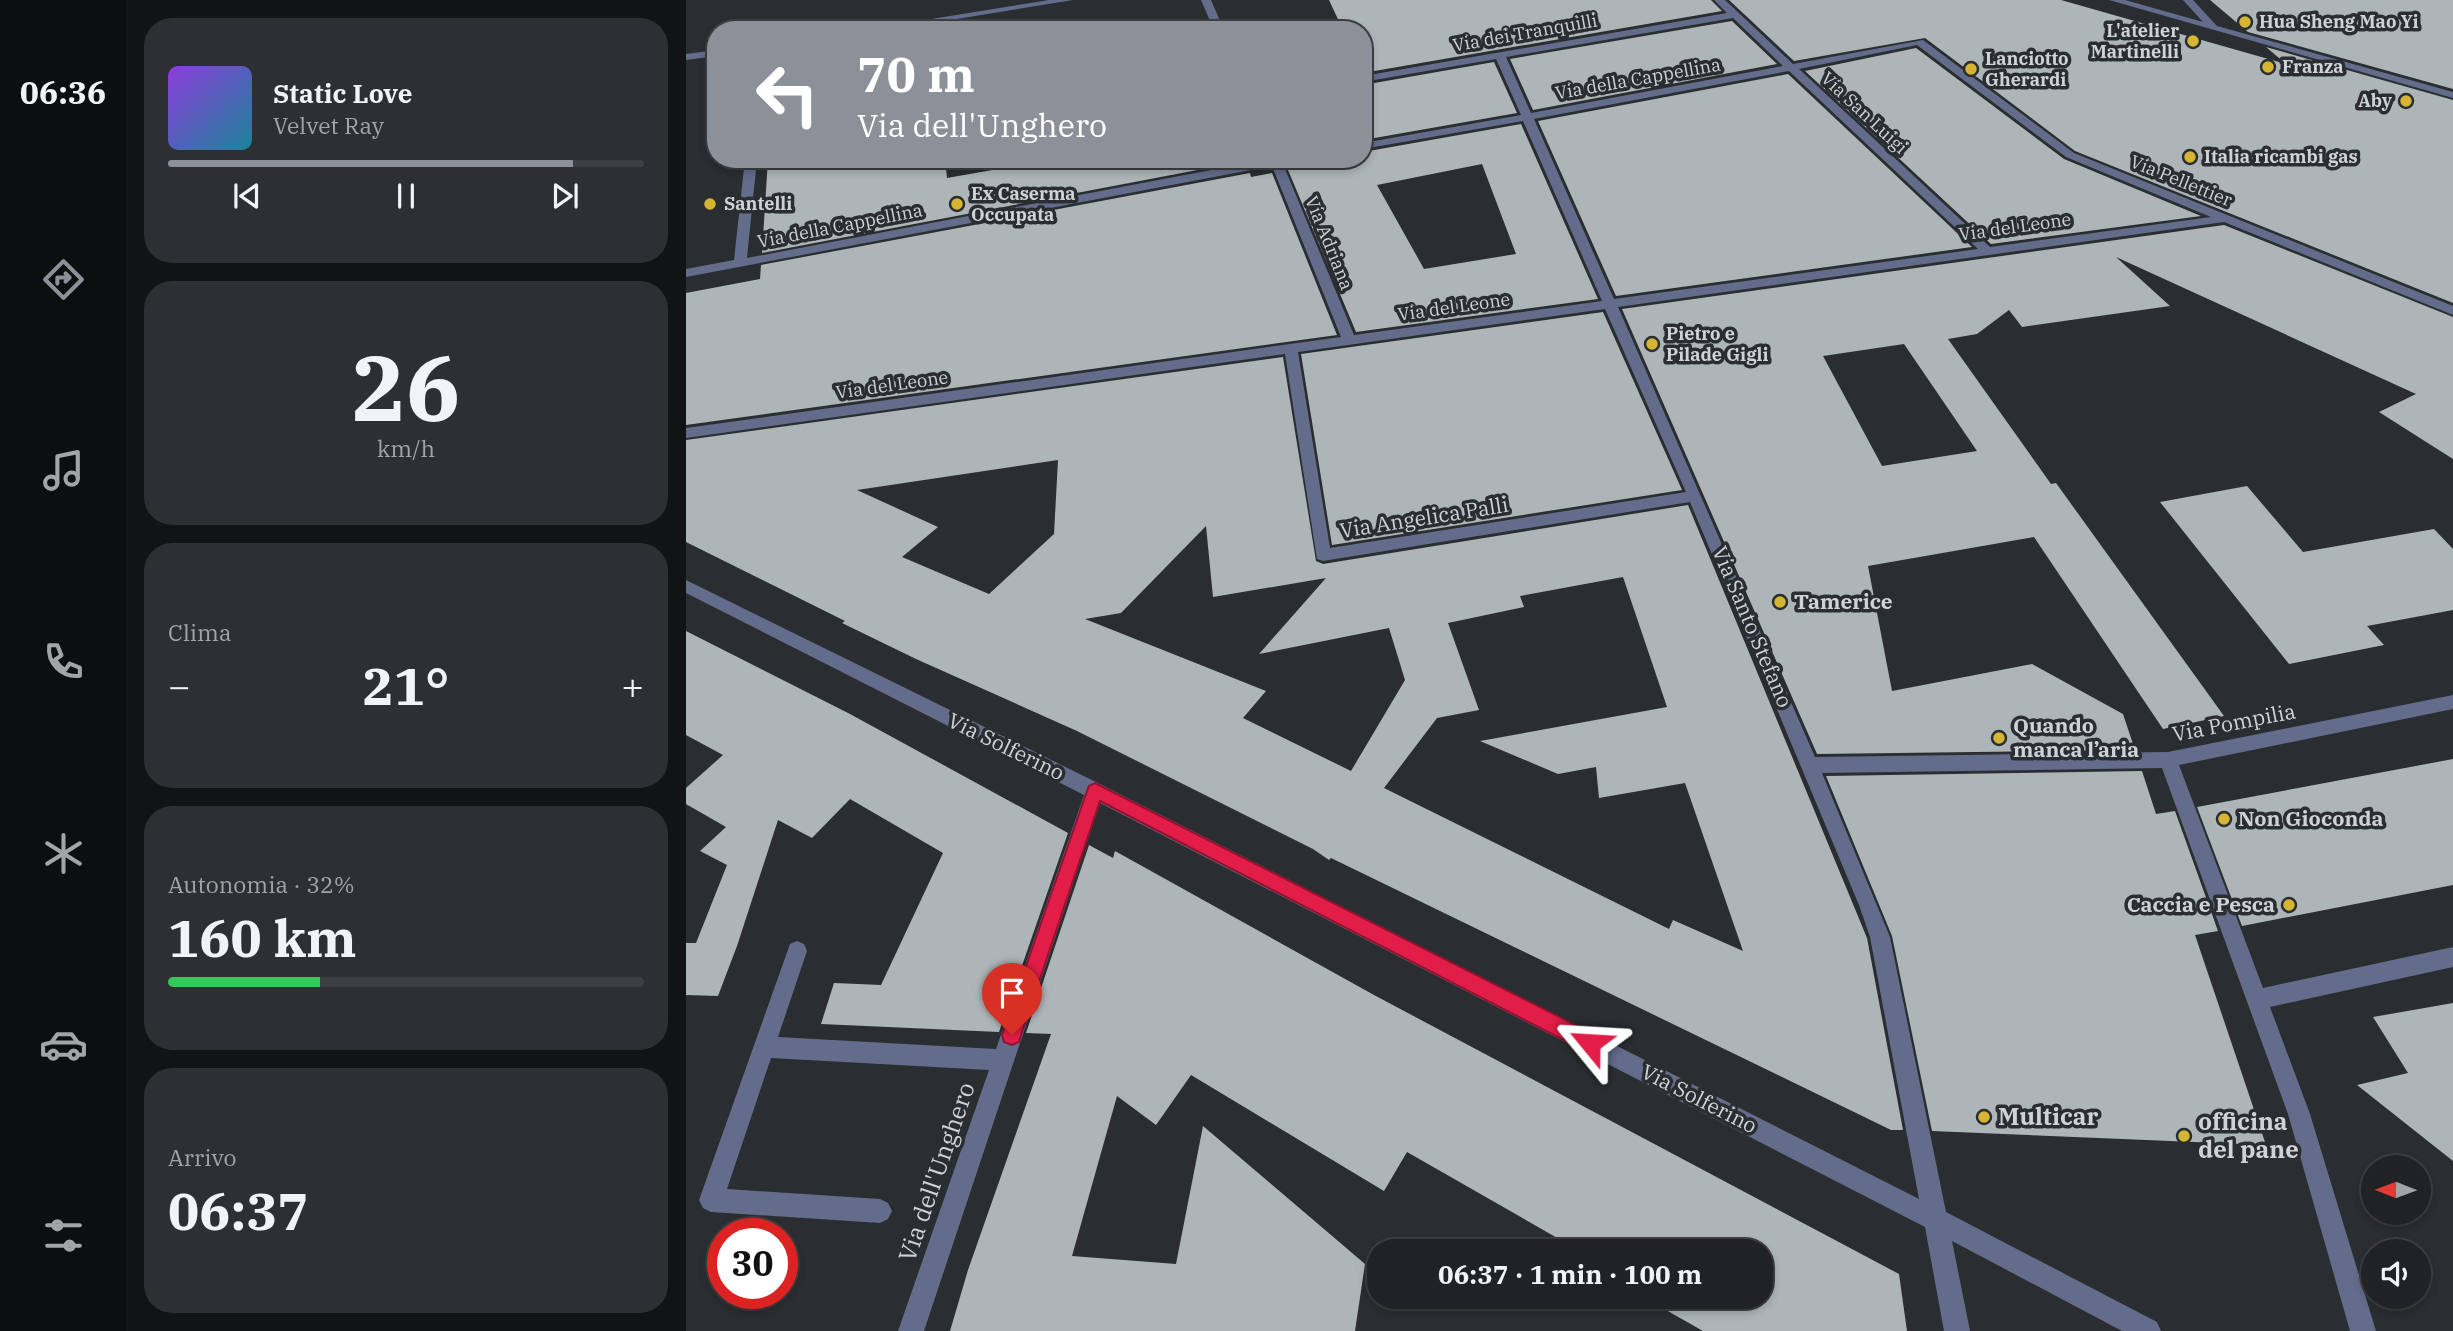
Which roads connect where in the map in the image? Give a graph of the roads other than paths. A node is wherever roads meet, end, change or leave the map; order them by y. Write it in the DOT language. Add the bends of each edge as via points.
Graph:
graph roads {
  1 [pos="1068,0"];
  2 [pos="1206,0"];
  3 [pos="1719,0"];
  4 [pos="2114,0"];
  5 [pos="2188,0"];
  6 [pos="1734,15"];
  7 [pos="928,21"];
  8 [pos="1215,21"];
  9 [pos="2213,27"];
  10 [pos="1919,42"];
  11 [pos="707,54"];
  12 [pos="1500,56"];
  13 [pos="686,57"];
  14 [pos="1791,68"];
  15 [pos="1372,77"];
  16 [pos="2453,95"];
  17 [pos="1527,117"];
  18 [pos="1372,144"];
  19 [pos="750,168"];
  20 [pos="1238,168"];
  21 [pos="1283,168"];
  22 [pos="2227,218"];
  23 [pos="1987,251"];
  24 [pos="740,262"];
  25 [pos="686,273"];
  26 [pos="1611,305"];
  27 [pos="2453,310"];
  28 [pos="1349,340"];
  29 [pos="1292,349"];
  30 [pos="686,433"];
  31 [pos="1695,496"];
  32 [pos="686,586"];
  33 [pos="2453,702"];
  34 [pos="2168,760"];
  35 [pos="1811,765"];
  36 [pos="1095,791"];
  37 [pos="797,951"];
  38 [pos="2453,957"];
  39 [pos="2257,1000"];
  40 [pos="764,1047"];
  41 [pos="1003,1060"];
  42 [pos="880,1212"];
  43 [pos="1936,1220"];
  44 [pos="911,1331"];
  45 [pos="1956,1331"];
  46 [pos="2148,1331"];
  47 [pos="2363,1331"];
  1 -- 7 [label="street"];
  2 -- 8 [label="street"];
  3 -- 6 [label="street, Via San Luigi"];
  4 -- 9 [label="street"];
  5 -- 9 [label="street"];
  6 -- 12 [label="street, Via dei Tranquilli"];
  6 -- 14 [label="street, Via San Luigi"];
  9 -- 16 [label="street"];
  10 -- 14 [label="street, Via della Cappellina"];
  10 -- 22 [label="street, Via Pellettier" via="2070,155"];
  11 -- 13 [label="street"];
  12 -- 15 [label="street, Via dei Tranquilli"];
  12 -- 17 [label="street, Via Santo Stefano"];
  14 -- 17 [label="street, Via della Cappellina"];
  14 -- 23 [label="street, Via San Luigi"];
  17 -- 18 [label="street, Via della Cappellina"];
  17 -- 26 [label="street, Via Santo Stefano"];
  19 -- 24 [label="street"];
  20 -- 24 [label="street, Via della Cappellina"];
  21 -- 28 [label="street, Via Adriana"];
  22 -- 23 [label="street, Via del Leone"];
  22 -- 27 [label="street, Via Pellettier"];
  23 -- 26 [label="street, Via del Leone"];
  24 -- 25 [label="street, Via della Cappellina"];
  26 -- 28 [label="street, Via del Leone"];
  26 -- 31 [label="street, Via Santo Stefano"];
  28 -- 29 [label="street, Via del Leone"];
  29 -- 30 [label="street, Via del Leone"];
  29 -- 31 [label="street, Via Angelica Palli" via="1323,555"];
  31 -- 35 [label="street, Via Santo Stefano"];
  32 -- 36 [label="street, Via Solferino"];
  33 -- 34 [label="street, Via Pompilia"];
  34 -- 35 [label="street, Via Pompilia"];
  34 -- 39 [label="street"];
  35 -- 43 [label="street, Via Santo Stefano" via="1880,937"];
  36 -- 41 [label="street, Via dell'Unghero"];
  36 -- 43 [label="street, Via Solferino"];
  37 -- 40 [label="street"];
  38 -- 39 [label="street"];
  39 -- 47 [label="street" via="2299,1114"];
  40 -- 41 [label="street"];
  40 -- 42 [label="street" via="711,1200"];
  41 -- 44 [label="street, Via dell'Unghero"];
  43 -- 45 [label="street, Via Santo Stefano"];
  43 -- 46 [label="street, Via Solferino"];
}
